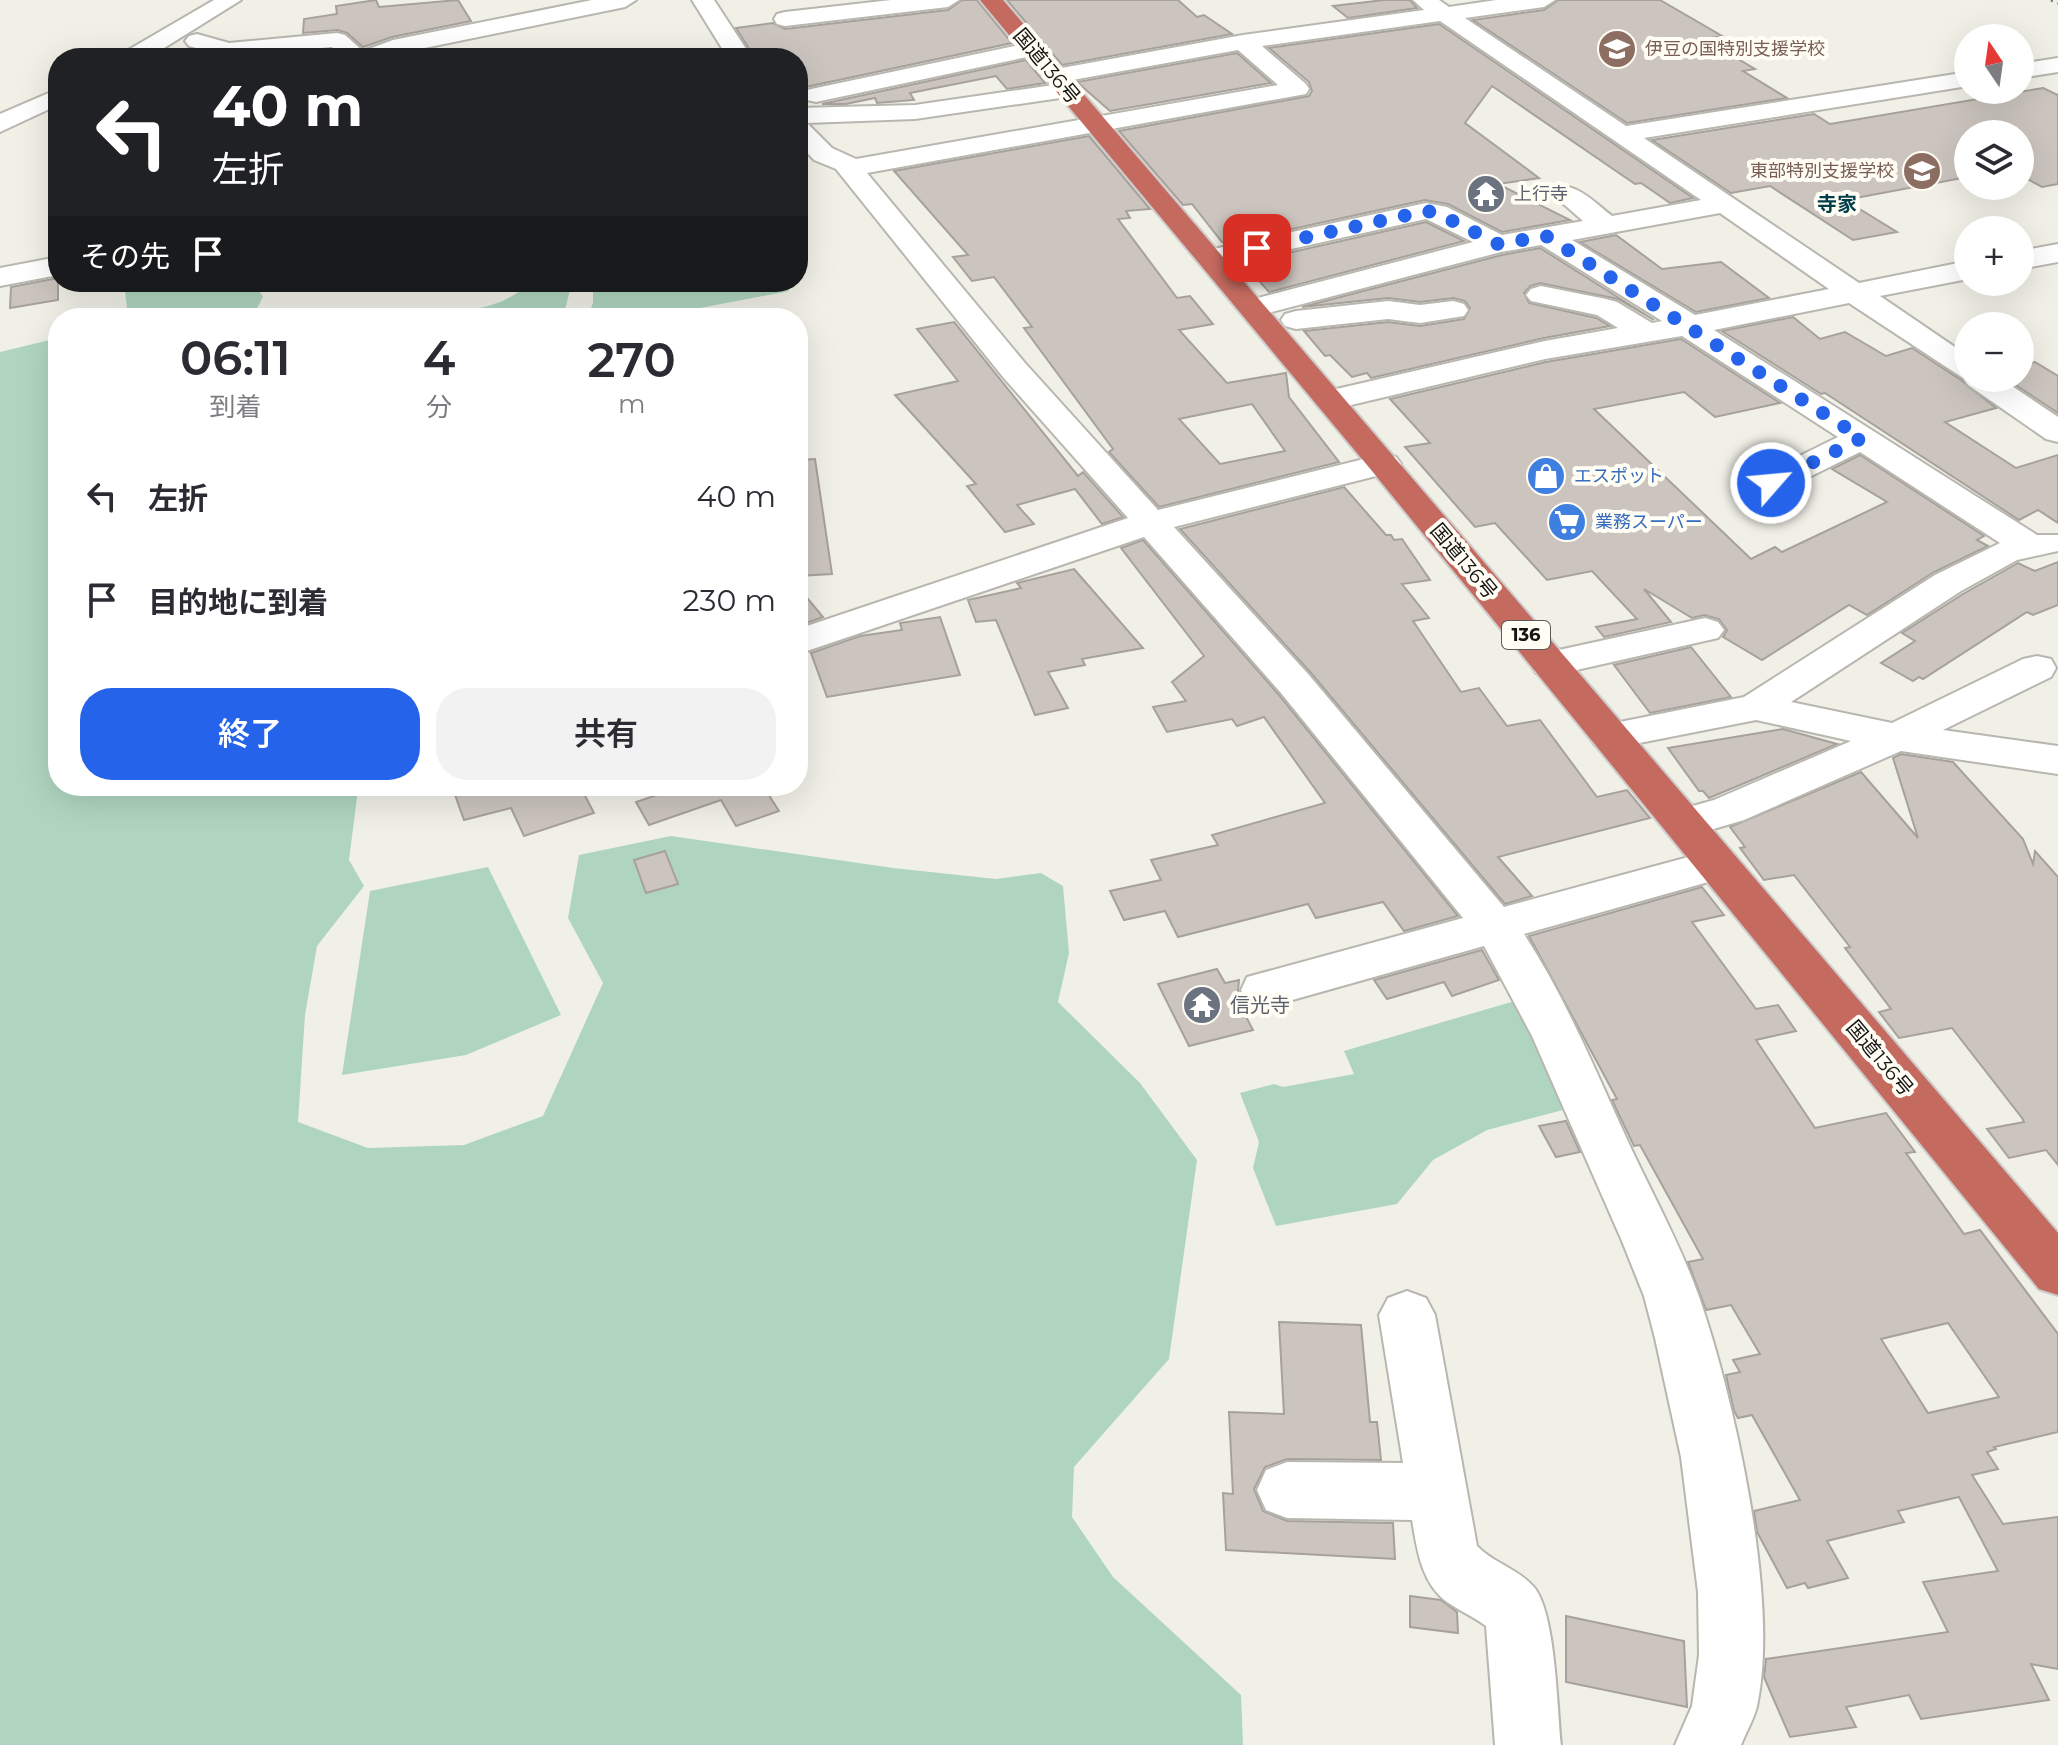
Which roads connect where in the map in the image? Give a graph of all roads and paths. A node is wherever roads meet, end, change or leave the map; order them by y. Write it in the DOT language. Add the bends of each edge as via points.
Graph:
graph roads {
  1 [pos="230,0"];
  2 [pos="625,0"];
  3 [pos="703,0"];
  4 [pos="948,0"];
  5 [pos="991,0"];
  6 [pos="1544,0"];
  7 [pos="815,5"];
  8 [pos="1434,7"];
  9 [pos="785,19"];
  10 [pos="197,41"];
  11 [pos="1243,42"];
  12 [pos="148,48"];
  13 [pos="221,48"];
  14 [pos="250,48"];
  15 [pos="346,48"];
  16 [pos="391,48"];
  17 [pos="734,48"];
  18 [pos="2058,65"];
  19 [pos="2034,69"];
  20 [pos="1052,71"];
  21 [pos="1954,81"];
  22 [pos="808,98"];
  23 [pos="48,101"];
  24 [pos="48,115"];
  25 [pos="808,116"];
  26 [pos="1095,123"];
  27 [pos="0,124"];
  28 [pos="0,133"];
  29 [pos="1624,134"];
  30 [pos="808,138"];
  31 [pos="849,168"];
  32 [pos="1564,193"];
  33 [pos="1727,204"];
  34 [pos="1606,225"];
  35 [pos="1546,236"];
  36 [pos="1498,244"];
  37 [pos="2058,253"];
  38 [pos="2034,257"];
  39 [pos="1210,258"];
  40 [pos="48,268"];
  41 [pos="1954,273"];
  42 [pos="0,277"];
  43 [pos="1854,293"];
  44 [pos="1541,295"];
  45 [pos="1453,310"];
  46 [pos="1260,316"];
  47 [pos="1688,326"];
  48 [pos="1647,333"];
  49 [pos="1545,350"];
  50 [pos="1954,361"];
  51 [pos="1581,371"];
  52 [pos="1999,392"];
  53 [pos="1330,400"];
  54 [pos="2058,432"];
  55 [pos="1862,438"];
  56 [pos="1384,464"];
  57 [pos="1771,483"];
  58 [pos="1152,522"];
  59 [pos="2044,544"];
  60 [pos="1705,630"];
  61 [pos="808,639"];
  62 [pos="1550,664"];
  63 [pos="2037,668"];
  64 [pos="1756,707"];
  65 [pos="1609,736"];
  66 [pos="1897,737"];
  67 [pos="2058,760"];
  68 [pos="1683,823"];
  69 [pos="1718,864"];
  70 [pos="1494,925"];
  71 [pos="1264,990"];
  72 [pos="2058,1272"];
  73 [pos="1407,1315"];
  74 [pos="1287,1490"];
  75 [pos="1438,1492"];
  76 [pos="1528,1745"];
  77 [pos="1708,1745"];
  1 -- 12 [label="street"];
  2 -- 16 [label="street" via="419,32"];
  3 -- 17 [label="street"];
  4 -- 7 [label="street"];
  5 -- 20 [label="highway, 国道136号 / 136"];
  6 -- 8 [label="street"];
  7 -- 9 [label="street"];
  8 -- 11 [label="street"];
  8 -- 29 [label="street"];
  10 -- 13 [label="street"];
  11 -- 20 [label="street"];
  11 -- 26 [label="street" via="1297,89"];
  14 -- 15 [label="street" via="337,40"];
  18 -- 19 [label="street"];
  20 -- 22 [label="street"];
  20 -- 25 [label="street" via="925,111"];
  20 -- 26 [label="highway, 国道136号 / 136"];
  21 -- 29 [label="street"];
  23 -- 27 [label="street"];
  24 -- 28 [label="street"];
  26 -- 31 [label="street"];
  26 -- 39 [label="highway, 国道136号 / 136"];
  29 -- 33 [label="street"];
  30 -- 31 [label="street"];
  31 -- 58 [label="street" via="1014,370"];
  32 -- 34 [label="street"];
  33 -- 34 [label="street"];
  33 -- 43 [label="street"];
  34 -- 35 [label="street"];
  35 -- 36 [label="street"];
  35 -- 47 [label="street"];
  36 -- 39 [label="street" via="1426,211"];
  36 -- 46 [label="street"];
  37 -- 38 [label="street"];
  39 -- 46 [label="highway, 国道136号 / 136"];
  40 -- 42 [label="street"];
  41 -- 43 [label="street"];
  43 -- 47 [label="street"];
  43 -- 50 [label="street"];
  44 -- 48 [label="street" via="1606,308"];
  45 -- 46 [label="street"];
  46 -- 53 [label="highway, 国道136号 / 136"];
  47 -- 48 [label="street"];
  47 -- 55 [label="street"];
  48 -- 49 [label="street"];
  49 -- 51 [label="street"];
  49 -- 53 [label="street"];
  52 -- 54 [label="street"];
  53 -- 56 [label="highway, 国道136号 / 136"];
  55 -- 57 [label="street"];
  55 -- 59 [label="street"];
  56 -- 58 [label="street"];
  56 -- 62 [label="highway, 国道136号 / 136"];
  58 -- 61 [label="street"];
  58 -- 70 [label="street" via="1295,684"];
  59 -- 64 [label="street" via="2006,552 1948,583"];
  60 -- 62 [label="street"];
  62 -- 65 [label="highway, 国道136号 / 136"];
  63 -- 66 [label="street"];
  64 -- 65 [label="street"];
  64 -- 66 [label="street"];
  65 -- 68 [label="highway, 国道136号 / 136"];
  66 -- 67 [label="street"];
  66 -- 68 [label="street" via="1729,810"];
  68 -- 69 [label="highway, 国道136号 / 136"];
  69 -- 70 [label="street"];
  69 -- 72 [label="highway, 国道136号 / 136"];
  70 -- 71 [label="street"];
  70 -- 77 [label="street" via="1558,1043 1670,1293 1688,1353 1724,1548 1732,1645 1726,1706"];
  73 -- 75 [label="street"];
  74 -- 75 [label="street"];
  75 -- 76 [label="street" via="1453,1568 1516,1614"];
}
